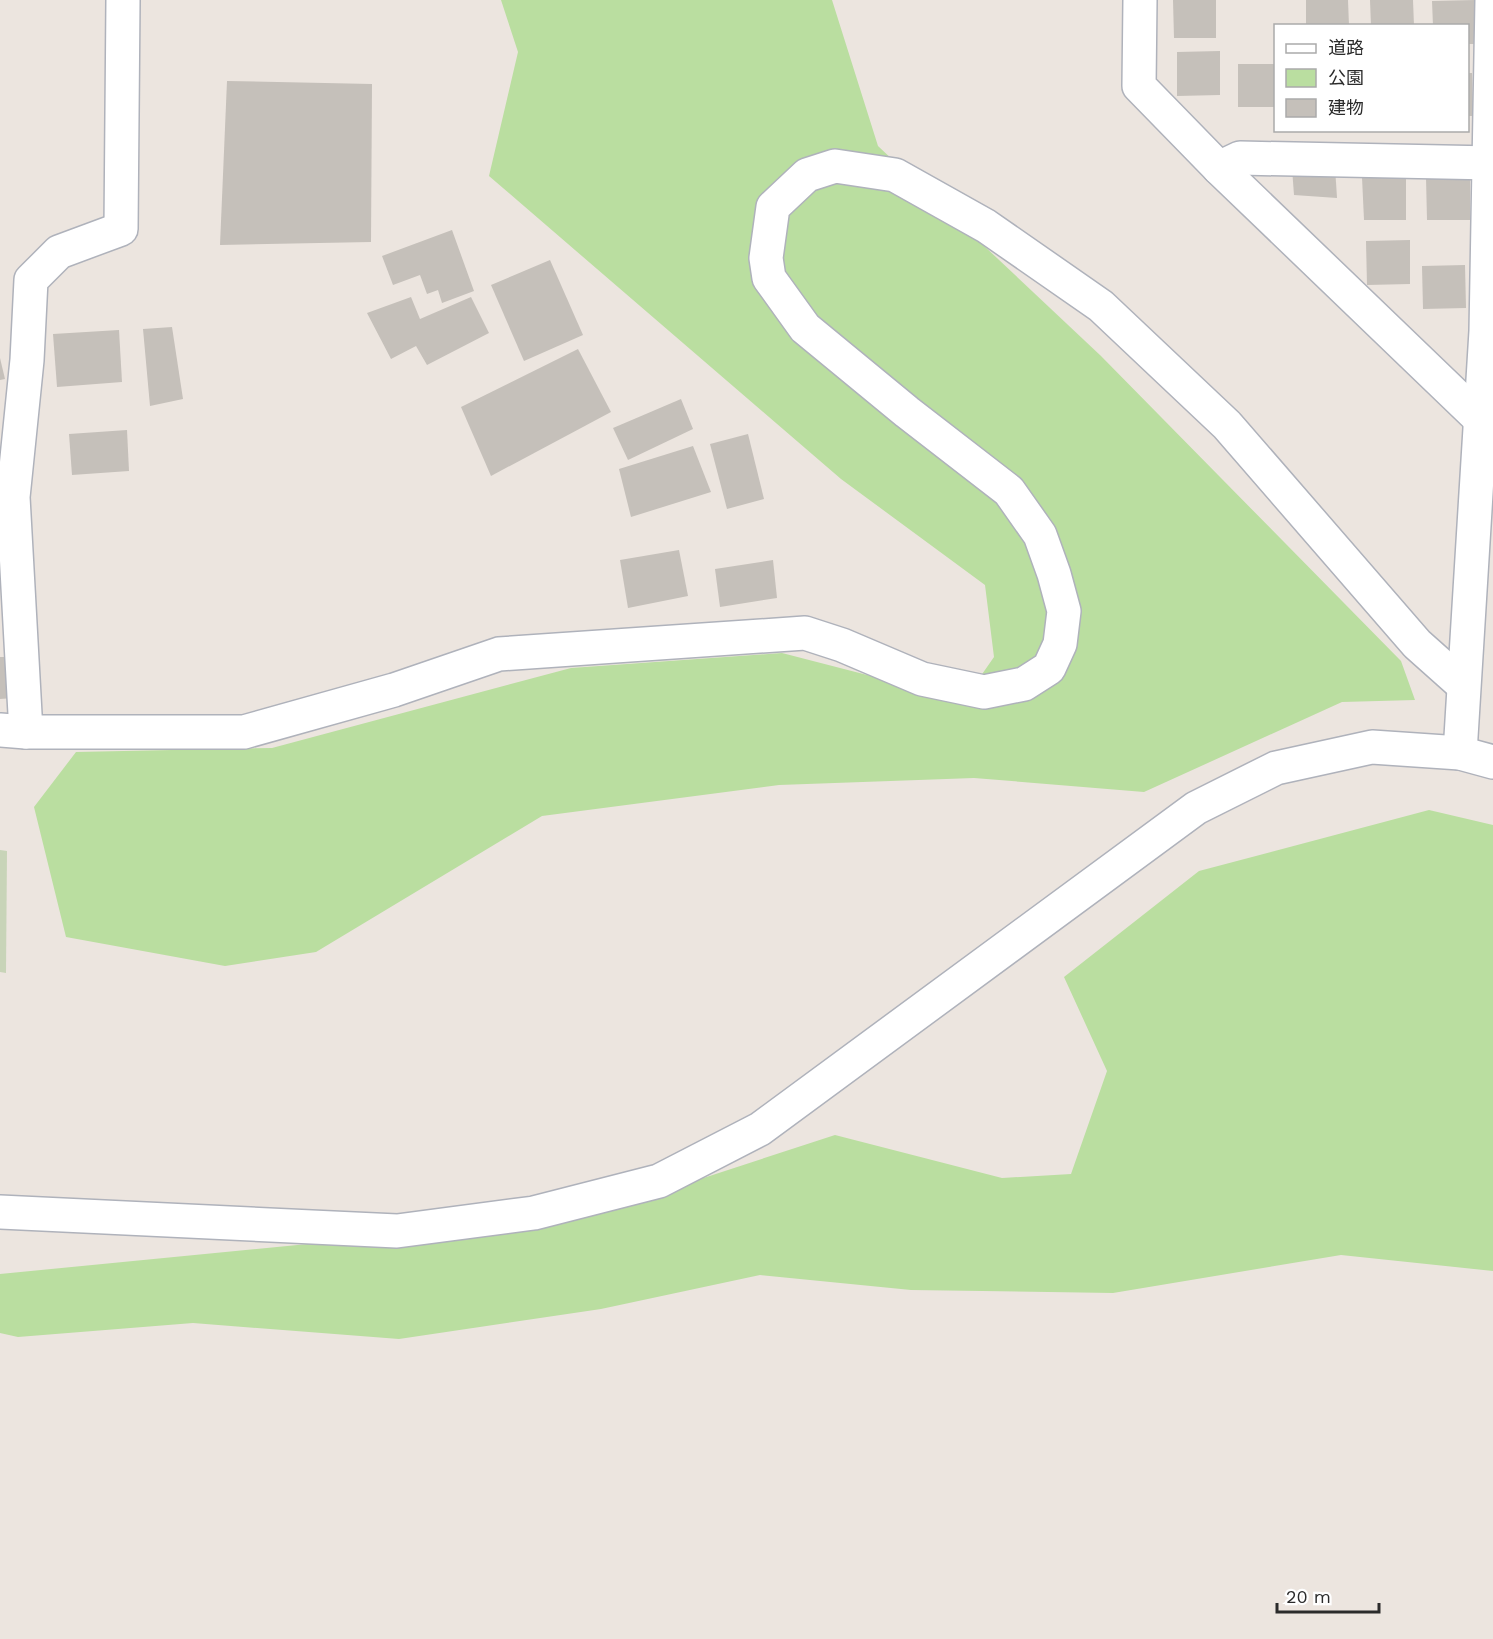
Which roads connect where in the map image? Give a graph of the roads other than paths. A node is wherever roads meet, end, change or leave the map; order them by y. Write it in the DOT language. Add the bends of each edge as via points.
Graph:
graph roads {
  1 [pos="123,0"];
  2 [pos="1140,0"];
  3 [pos="1492,0"];
  4 [pos="1490,163"];
  5 [pos="1219,168"];
  6 [pos="1489,331"];
  7 [pos="1479,418"];
  8 [pos="1463,685"];
  9 [pos="13,731"];
  10 [pos="1460,753"];
  11 [pos="1493,762"];
  12 [pos="0,1212"];
  1 -- 9 [label="street" via="121,229 58,252 31,280 13,497"];
  2 -- 5 [label="street" via="1139,86"];
  3 -- 4 [label="street"];
  4 -- 5 [label="street" via="1240,158"];
  4 -- 6 [label="street"];
  5 -- 7 [label="street"];
  6 -- 7 [label="street"];
  7 -- 8 [label="street"];
  8 -- 9 [label="street" via="1417,644 1227,425 1101,306 986,226 895,175 836,166 807,175 772,207 766,258 769,278 805,328 1009,491 1040,535 1064,611 1060,644 1048,668 1024,684 984,692 922,679 805,633 499,654 394,690 244,732"];
  8 -- 10 [label="street"];
  10 -- 11 [label="street"];
  10 -- 12 [label="street" via="1371,747 1276,768 1196,808 760,1129 660,1180 534,1213 397,1231"];
}
